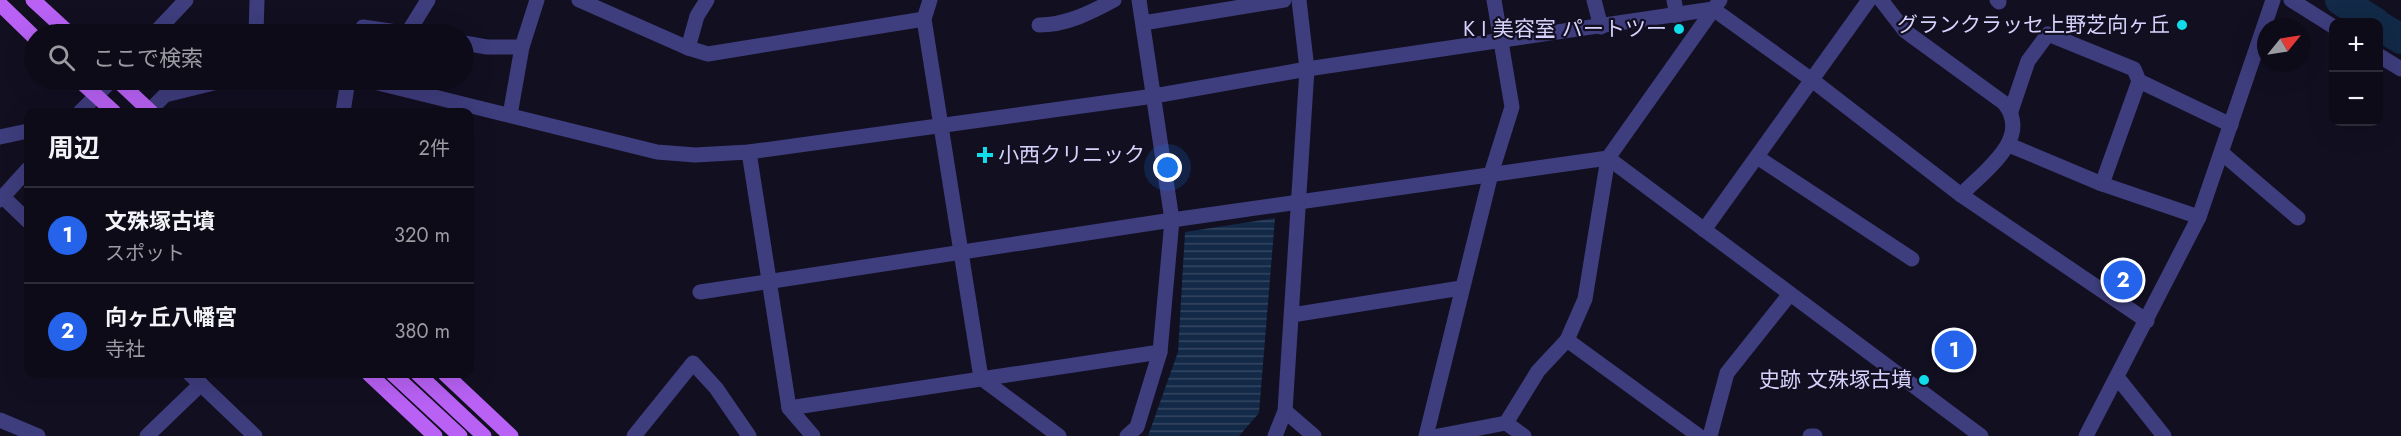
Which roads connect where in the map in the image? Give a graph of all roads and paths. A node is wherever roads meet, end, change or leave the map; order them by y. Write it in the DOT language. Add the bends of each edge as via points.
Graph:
graph roads {
  1 [pos="33,0"];
  2 [pos="186,0"];
  3 [pos="257,0"];
  4 [pos="428,0"];
  5 [pos="537,0"];
  6 [pos="579,0"];
  7 [pos="708,0"];
  8 [pos="930,0"];
  9 [pos="1114,0"];
  10 [pos="1139,0"];
  11 [pos="1284,0"];
  12 [pos="1299,0"];
  13 [pos="1494,0"];
  14 [pos="1594,0"];
  15 [pos="1674,0"];
  16 [pos="1869,0"];
  17 [pos="1881,0"];
  18 [pos="2273,0"];
  19 [pos="2291,0"];
  20 [pos="0,4"];
  21 [pos="1717,5"];
  22 [pos="1677,16"];
  23 [pos="924,20"];
  24 [pos="1143,23"];
  25 [pos="59,24"];
  26 [pos="163,24"];
  27 [pos="256,24"];
  28 [pos="414,24"];
  29 [pos="2329,24"];
  30 [pos="1039,25"];
  31 [pos="24,27"];
  32 [pos="1601,27"];
  33 [pos="1500,40"];
  34 [pos="474,45"];
  35 [pos="522,47"];
  36 [pos="688,48"];
  37 [pos="2383,58"];
  38 [pos="1307,69"];
  39 [pos="2401,69"];
  40 [pos="1812,80"];
  41 [pos="2139,81"];
  42 [pos="90,90"];
  43 [pos="102,90"];
  44 [pos="127,90"];
  45 [pos="185,90"];
  46 [pos="346,90"];
  47 [pos="407,90"];
  48 [pos="96,96"];
  49 [pos="1154,96"];
  50 [pos="84,108"];
  51 [pos="110,108"];
  52 [pos="146,108"];
  53 [pos="154,108"];
  54 [pos="344,108"];
  55 [pos="2011,111"];
  56 [pos="510,115"];
  57 [pos="941,124"];
  58 [pos="2231,125"];
  59 [pos="24,132"];
  60 [pos="0,137"];
  61 [pos="2009,145"];
  62 [pos="749,152"];
  63 [pos="2223,154"];
  64 [pos="1757,157"];
  65 [pos="1608,158"];
  66 [pos="24,173"];
  67 [pos="1491,174"];
  68 [pos="2102,184"];
  69 [pos="1960,195"];
  70 [pos="2,198"];
  71 [pos="1300,201"];
  72 [pos="24,217"];
  73 [pos="2199,217"];
  74 [pos="2298,218"];
  75 [pos="1172,220"];
  76 [pos="1704,230"];
  77 [pos="960,252"];
  78 [pos="1912,259"];
  79 [pos="770,282"];
  80 [pos="1461,288"];
  81 [pos="700,292"];
  82 [pos="1790,294"];
  83 [pos="1292,315"];
  84 [pos="2147,321"];
  85 [pos="1567,340"];
  86 [pos="1160,352"];
  87 [pos="2117,377"];
  88 [pos="194,378"];
  89 [pos="373,378"];
  90 [pos="397,378"];
  91 [pos="422,378"];
  92 [pos="449,378"];
  93 [pos="981,378"];
  94 [pos="201,384"];
  95 [pos="789,408"];
  96 [pos="1285,411"];
  97 [pos="0,420"];
  98 [pos="1506,423"];
  99 [pos="1051,434"];
  100 [pos="38,436"];
  101 [pos="147,436"];
  102 [pos="255,436"];
  103 [pos="435,436"];
  104 [pos="460,436"];
  105 [pos="484,436"];
  106 [pos="511,436"];
  107 [pos="634,436"];
  108 [pos="749,436"];
  109 [pos="813,436"];
  110 [pos="1126,436"];
  111 [pos="1275,436"];
  112 [pos="1314,436"];
  113 [pos="1426,436"];
  114 [pos="1438,436"];
  115 [pos="1524,436"];
  116 [pos="1699,436"];
  117 [pos="1710,436"];
  118 [pos="1810,436"];
  119 [pos="1815,436"];
  120 [pos="1981,436"];
  121 [pos="2086,436"];
  122 [pos="2164,436"];
  1 -- 25 [label="main road"];
  2 -- 26 [label="street"];
  3 -- 27 [label="street"];
  4 -- 28 [label="street"];
  5 -- 35 [label="street"];
  6 -- 36 [label="street"];
  7 -- 36 [label="street" via="697,16"];
  8 -- 23 [label="street"];
  9 -- 30 [label="street" via="1055,25"];
  10 -- 24 [label="street"];
  11 -- 24 [label="street"];
  12 -- 38 [label="street"];
  13 -- 33 [label="street"];
  14 -- 32 [label="street"];
  15 -- 22 [label="street"];
  16 -- 40 [label="street"];
  17 -- 55 [label="street" via="1905,31"];
  18 -- 58 [label="street"];
  19 -- 29 [label="street"];
  20 -- 31 [label="main road"];
  21 -- 22 [label="street"];
  21 -- 40 [label="street"];
  21 -- 65 [label="street"];
  22 -- 32 [label="street"];
  23 -- 36 [label="street" via="708,54"];
  23 -- 57 [label="street"];
  24 -- 49 [label="street"];
  32 -- 33 [label="street"];
  33 -- 38 [label="street"];
  33 -- 67 [label="street" via="1512,107"];
  34 -- 35 [label="street"];
  35 -- 56 [label="street"];
  37 -- 39 [label="street"];
  38 -- 49 [label="street"];
  38 -- 71 [label="street"];
  40 -- 64 [label="street"];
  40 -- 69 [label="street"];
  41 -- 55 [label="street" via="2134,69 2048,34 2028,61"];
  41 -- 58 [label="street"];
  41 -- 68 [label="street"];
  42 -- 48 [label="main road"];
  43 -- 48 [label="street"];
  44 -- 52 [label="main road"];
  45 -- 53 [label="street" via="165,95"];
  46 -- 54 [label="street"];
  47 -- 56 [label="street"];
  48 -- 50 [label="street"];
  48 -- 51 [label="main road"];
  49 -- 57 [label="street"];
  49 -- 75 [label="street"];
  55 -- 61 [label="street" via="2015,122"];
  56 -- 62 [label="street" via="657,152"];
  57 -- 62 [label="street"];
  57 -- 77 [label="street"];
  58 -- 63 [label="street"];
  59 -- 60 [label="street"];
  61 -- 68 [label="street"];
  61 -- 69 [label="street"];
  62 -- 79 [label="street"];
  63 -- 73 [label="street"];
  63 -- 74 [label="street"];
  64 -- 76 [label="street"];
  64 -- 78 [label="street"];
  65 -- 67 [label="street"];
  65 -- 76 [label="street"];
  65 -- 85 [label="street" via="1585,299"];
  66 -- 70 [label="street"];
  67 -- 71 [label="street"];
  67 -- 80 [label="street"];
  68 -- 73 [label="street"];
  69 -- 84 [label="street"];
  70 -- 72 [label="street"];
  71 -- 75 [label="street"];
  71 -- 83 [label="street"];
  73 -- 84 [label="street"];
  75 -- 77 [label="street"];
  75 -- 86 [label="street"];
  76 -- 82 [label="street"];
  77 -- 79 [label="street"];
  77 -- 93 [label="street"];
  79 -- 81 [label="street"];
  79 -- 95 [label="street"];
  80 -- 83 [label="street"];
  80 -- 113 [label="street"];
  82 -- 117 [label="street" via="1727,373"];
  82 -- 120 [label="street"];
  83 -- 96 [label="street"];
  84 -- 87 [label="street"];
  85 -- 98 [label="street" via="1538,371"];
  85 -- 116 [label="street"];
  86 -- 93 [label="street"];
  86 -- 110 [label="street" via="1137,427"];
  87 -- 121 [label="street"];
  87 -- 122 [label="street"];
  88 -- 94 [label="street"];
  89 -- 103 [label="main road"];
  90 -- 104 [label="main road"];
  91 -- 105 [label="main road"];
  92 -- 106 [label="main road"];
  93 -- 95 [label="street"];
  93 -- 99 [label="street"];
  94 -- 101 [label="street"];
  94 -- 102 [label="street"];
  95 -- 109 [label="street"];
  96 -- 111 [label="street"];
  96 -- 112 [label="street"];
  97 -- 100 [label="street"];
  98 -- 114 [label="street"];
  98 -- 115 [label="street"];
  107 -- 108 [label="street" via="693,363 716,387"];
  118 -- 119 [label="street"];
}
